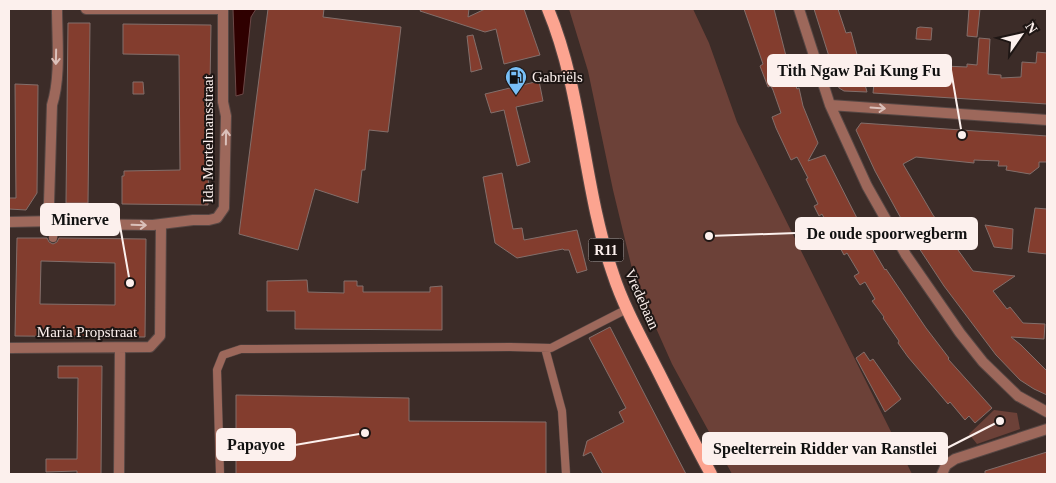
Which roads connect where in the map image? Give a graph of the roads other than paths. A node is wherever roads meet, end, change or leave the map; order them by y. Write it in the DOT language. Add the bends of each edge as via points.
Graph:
graph roads {
  1 [pos="57,9"];
  2 [pos="86,9"];
  3 [pos="223,9"];
  4 [pos="548,9"];
  5 [pos="799,9"];
  6 [pos="830,105"];
  7 [pos="1047,120"];
  8 [pos="55,221"];
  9 [pos="9,222"];
  10 [pos="161,224"];
  11 [pos="52,238"];
  12 [pos="627,309"];
  13 [pos="9,348"];
  14 [pos="120,348"];
  15 [pos="545,348"];
  16 [pos="1047,412"];
  17 [pos="1047,429"];
  18 [pos="118,474"];
  19 [pos="220,474"];
  20 [pos="566,474"];
  21 [pos="711,474"];
  22 [pos="942,474"];
  1 -- 8 [label="street, one-way" via="49,203 51,217"];
  2 -- 3 [label="street"];
  10 -- 3 [label="street, Ida Mortelmansstraat, one-way" via="217,218 224,208"];
  4 -- 12 [label="main road, Vredebaan / R11" via="568,70 601,232 612,273"];
  5 -- 6 [label="street"];
  6 -- 7 [label="street, one-way"];
  6 -- 16 [label="street" via="867,186 906,255 960,333 1007,387"];
  8 -- 9 [label="street, Ida Mortelmansstraat"];
  8 -- 10 [label="street, Ida Mortelmansstraat, one-way" via="62,224"];
  8 -- 11 [label="lane"];
  10 -- 14 [label="street, Maria Propstraat" via="160,336 150,347"];
  12 -- 15 [label="lane" via="552,348"];
  12 -- 21 [label="main road, Vredebaan / R11"];
  13 -- 14 [label="street, Maria Propstraat"];
  14 -- 18 [label="street"];
  15 -- 19 [label="lane" via="241,349 223,355 217,370"];
  15 -- 20 [label="lane" via="562,411"];
  17 -- 22 [label="street" via="955,459"];
}
